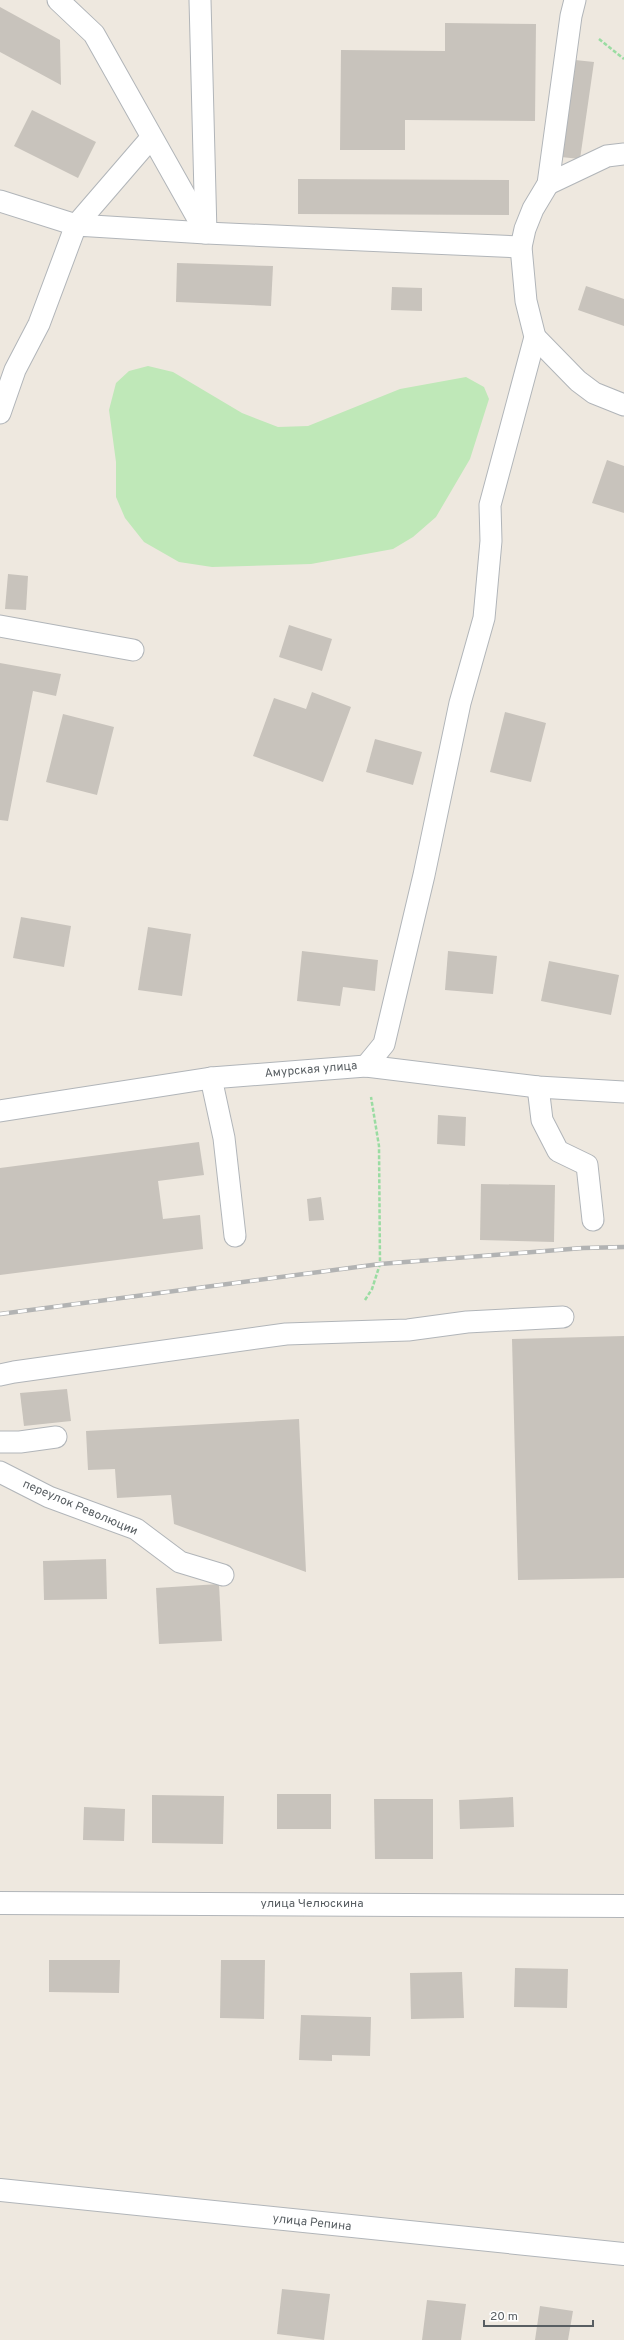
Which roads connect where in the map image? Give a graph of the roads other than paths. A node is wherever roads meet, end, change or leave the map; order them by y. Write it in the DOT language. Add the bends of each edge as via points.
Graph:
graph roads {
  1 [pos="58,0"];
  2 [pos="200,0"];
  3 [pos="575,0"];
  4 [pos="151,138"];
  5 [pos="624,154"];
  6 [pos="548,184"];
  7 [pos="0,201"];
  8 [pos="76,225"];
  9 [pos="206,233"];
  10 [pos="521,247"];
  11 [pos="535,337"];
  12 [pos="5,375"];
  13 [pos="624,405"];
  14 [pos="0,412"];
  15 [pos="0,626"];
  16 [pos="132,650"];
  17 [pos="366,1066"];
  18 [pos="211,1078"];
  19 [pos="538,1087"];
  20 [pos="624,1092"];
  21 [pos="0,1111"];
  22 [pos="593,1220"];
  23 [pos="235,1236"];
  24 [pos="563,1317"];
  25 [pos="0,1375"];
  26 [pos="56,1437"];
  27 [pos="0,1442"];
  28 [pos="0,1472"];
  29 [pos="223,1575"];
  30 [pos="0,1903"];
  31 [pos="624,1906"];
  32 [pos="0,2190"];
  33 [pos="624,2254"];
  1 -- 4 [label="lane" via="94,34"];
  2 -- 9 [label="lane"];
  3 -- 6 [label="lane"];
  4 -- 8 [label="lane"];
  4 -- 9 [label="lane"];
  5 -- 6 [label="lane" via="607,156"];
  6 -- 10 [label="lane" via="533,209"];
  7 -- 8 [label="lane"];
  8 -- 9 [label="lane"];
  8 -- 12 [label="lane" via="39,324"];
  9 -- 10 [label="lane"];
  10 -- 11 [label="lane" via="526,301"];
  11 -- 13 [label="lane" via="578,382 594,394"];
  11 -- 17 [label="lane" via="490,505 491,541 484,618 460,703 424,875 384,1044"];
  12 -- 14 [label="lane"];
  15 -- 16 [label="lane"];
  17 -- 18 [label="lane, Амурская улица"];
  17 -- 19 [label="lane, Амурская улица"];
  18 -- 21 [label="lane, Амурская улица"];
  18 -- 23 [label="lane" via="224,1138"];
  19 -- 20 [label="lane, Амурская улица"];
  19 -- 22 [label="lane" via="542,1120 558,1151 587,1165"];
  24 -- 25 [label="lane" via="467,1322 408,1330 286,1334"];
  26 -- 27 [label="lane"];
  28 -- 29 [label="lane, переулок Революции" via="49,1497 136,1529 180,1562"];
  30 -- 31 [label="street, улица Челюскина"];
  32 -- 33 [label="street, улица Репина"];
}
